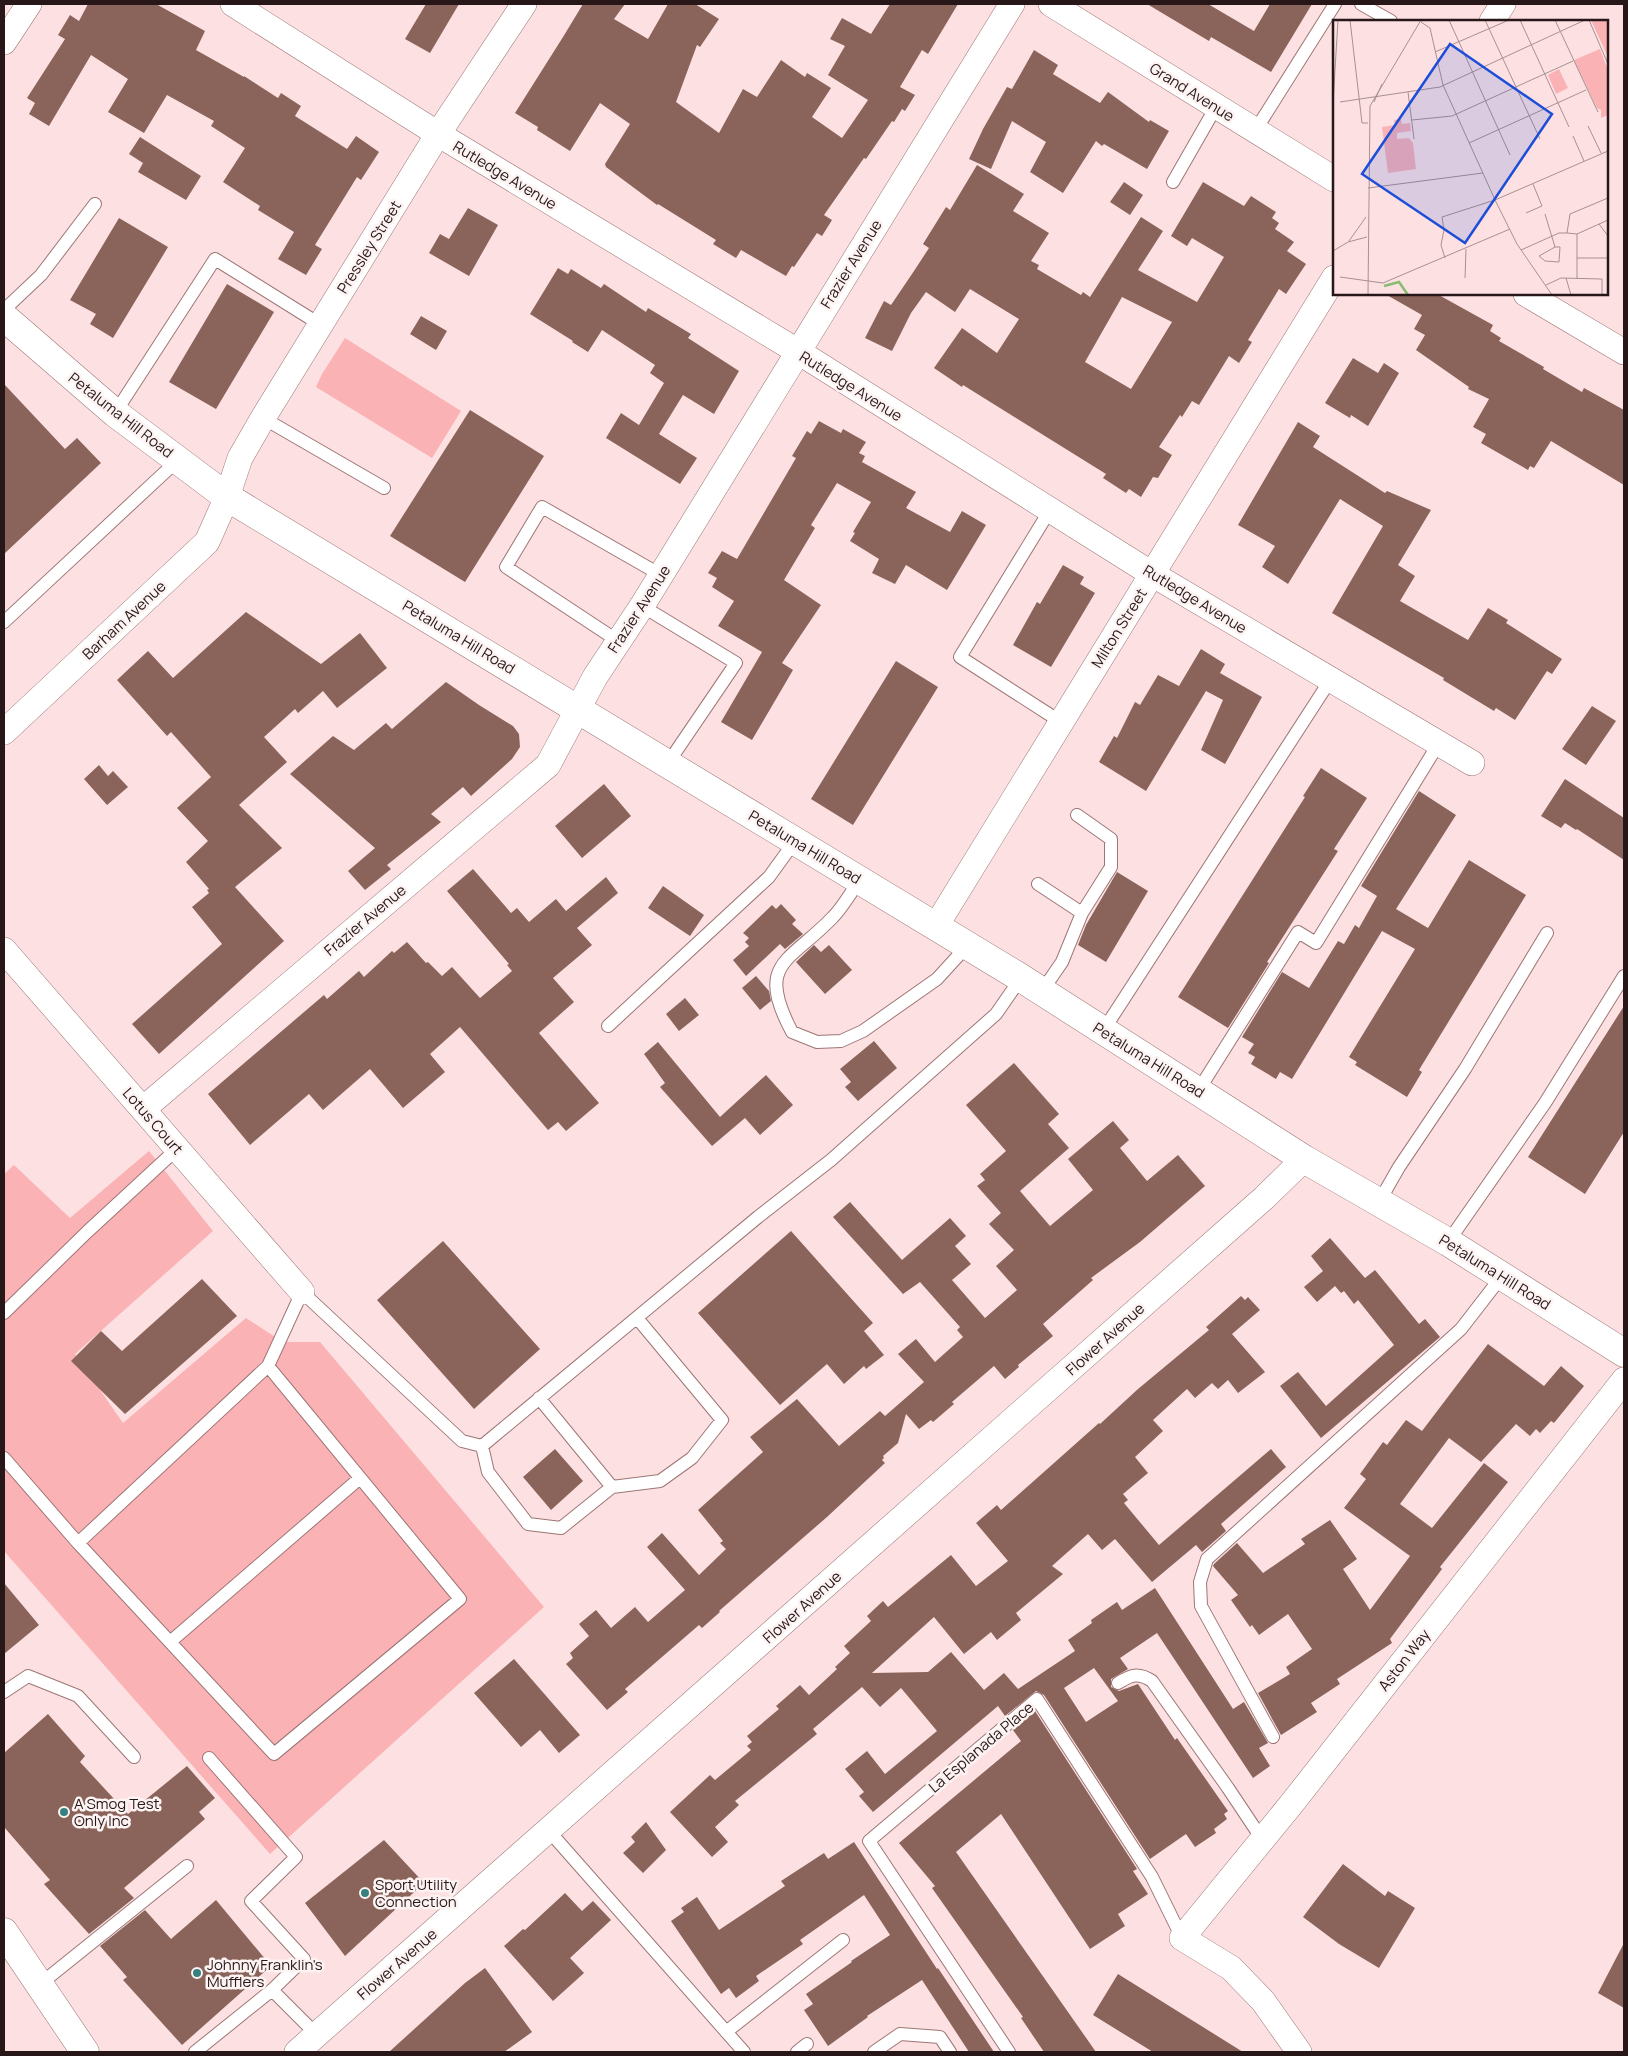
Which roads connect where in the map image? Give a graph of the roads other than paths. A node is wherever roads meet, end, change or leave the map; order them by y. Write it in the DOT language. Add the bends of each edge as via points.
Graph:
graph roads {
  1 [pos="29,4"];
  2 [pos="233,4"];
  3 [pos="524,4"];
  4 [pos="1012,4"];
  5 [pos="1051,4"];
  6 [pos="1335,4"];
  7 [pos="1361,4"];
  8 [pos="1503,4"];
  9 [pos="1389,20"];
  10 [pos="1493,20"];
  11 [pos="4,42"];
  12 [pos="1216,106"];
  13 [pos="1255,130"];
  14 [pos="438,134"];
  15 [pos="1333,178"];
  16 [pos="1173,182"];
  17 [pos="95,204"];
  18 [pos="1333,280"];
  19 [pos="1528,295"];
  20 [pos="8,322"];
  21 [pos="321,325"];
  22 [pos="796,351"];
  23 [pos="1624,352"];
  24 [pos="115,413"];
  25 [pos="263,418"];
  26 [pos="178,460"];
  27 [pos="384,488"];
  28 [pos="227,497"];
  29 [pos="1050,510"];
  30 [pos="1152,574"];
  31 [pos="661,575"];
  32 [pos="642,606"];
  33 [pos="4,622"];
  34 [pos="618,641"];
  35 [pos="1331,679"];
  36 [pos="577,708"];
  37 [pos="1061,722"];
  38 [pos="4,732"];
  39 [pos="1439,743"];
  40 [pos="668,763"];
  41 [pos="1472,763"];
  42 [pos="1077,815"];
  43 [pos="795,841"];
  44 [pos="860,880"];
  45 [pos="1038,884"];
  46 [pos="1082,913"];
  47 [pos="936,926"];
  48 [pos="1547,933"];
  49 [pos="968,945"];
  50 [pos="4,950"];
  51 [pos="1624,976"];
  52 [pos="1032,984"];
  53 [pos="608,1026"];
  54 [pos="1103,1031"];
  55 [pos="1198,1092"];
  56 [pos="143,1109"];
  57 [pos="178,1148"];
  58 [pos="1304,1159"];
  59 [pos="1379,1202"];
  60 [pos="1448,1242"];
  61 [pos="1502,1276"];
  62 [pos="302,1292"];
  63 [pos="4,1313"];
  64 [pos="637,1318"];
  65 [pos="1624,1353"];
  66 [pos="268,1366"];
  67 [pos="1624,1380"];
  68 [pos="539,1398"];
  69 [pos="482,1446"];
  70 [pos="4,1458"];
  71 [pos="360,1478"];
  72 [pos="612,1487"];
  73 [pos="78,1543"];
  74 [pos="170,1642"];
  75 [pos="1118,1683"];
  76 [pos="4,1692"];
  77 [pos="1273,1737"];
  78 [pos="134,1757"];
  79 [pos="208,1758"];
  80 [pos="549,1831"];
  81 [pos="1262,1839"];
  82 [pos="187,1866"];
  83 [pos="4,1932"];
  84 [pos="1182,1938"];
  85 [pos="843,1940"];
  86 [pos="39,1985"];
  87 [pos="272,1990"];
  88 [pos="726,2032"];
  89 [pos="807,2044"];
  90 [pos="306,2046"];
  91 [pos="85,2052"];
  92 [pos="195,2052"];
  93 [pos="744,2052"];
  94 [pos="797,2052"];
  95 [pos="874,2052"];
  96 [pos="950,2052"];
  97 [pos="1008,2052"];
  98 [pos="1299,2052"];
  1 -- 11 [label="street"];
  2 -- 14 [label="street, Rutledge Avenue"];
  3 -- 14 [label="street, Pressley Street"];
  4 -- 22 [label="street, Frazier Avenue"];
  5 -- 12 [label="street, Grand Avenue"];
  6 -- 13 [label="lane"];
  7 -- 9 [label="lane"];
  8 -- 10 [label="street"];
  12 -- 13 [label="street, Grand Avenue"];
  12 -- 16 [label="lane"];
  13 -- 15 [label="street, Grand Avenue"];
  14 -- 21 [label="street, Pressley Street"];
  14 -- 22 [label="street, Rutledge Avenue"];
  17 -- 20 [label="lane"];
  18 -- 30 [label="street, Milton Street"];
  19 -- 23 [label="street"];
  20 -- 24 [label="main road, Petaluma Hill Road"];
  21 -- 24 [label="lane" via="215,259"];
  21 -- 25 [label="street, Pressley Street"];
  22 -- 29 [label="street, Rutledge Avenue"];
  22 -- 31 [label="street, Frazier Avenue"];
  24 -- 26 [label="main road, Petaluma Hill Road"];
  25 -- 27 [label="lane"];
  25 -- 28 [label="street, Pressley Street" via="240,458"];
  26 -- 28 [label="main road, Petaluma Hill Road"];
  26 -- 33 [label="lane"];
  28 -- 36 [label="main road, Petaluma Hill Road"];
  28 -- 38 [label="street, Barham Avenue" via="206,542"];
  29 -- 30 [label="street, Rutledge Avenue"];
  29 -- 37 [label="lane" via="960,657"];
  30 -- 35 [label="street, Rutledge Avenue"];
  30 -- 37 [label="street, Milton Street"];
  31 -- 32 [label="street, Frazier Avenue"];
  31 -- 34 [label="lane" via="542,507 506,567"];
  32 -- 34 [label="street, Frazier Avenue"];
  32 -- 40 [label="lane" via="736,663"];
  34 -- 36 [label="street, Frazier Avenue"];
  35 -- 39 [label="street, Rutledge Avenue"];
  35 -- 54 [label="lane"];
  36 -- 40 [label="main road, Petaluma Hill Road"];
  36 -- 56 [label="street, Frazier Avenue" via="548,764"];
  37 -- 47 [label="street, Milton Street"];
  39 -- 41 [label="street, Rutledge Avenue"];
  39 -- 55 [label="lane" via="1316,942 1298,932"];
  40 -- 43 [label="main road, Petaluma Hill Road"];
  42 -- 46 [label="lane" via="1111,839 1111,867"];
  43 -- 44 [label="main road, Petaluma Hill Road"];
  43 -- 53 [label="lane" via="770,877"];
  44 -- 47 [label="main road, Petaluma Hill Road"];
  44 -- 49 [label="lane" via="834,916 796,949 779,969 775,987 781,1010 792,1032 817,1042 841,1041 864,1031 937,979"];
  45 -- 46 [label="lane"];
  46 -- 52 [label="lane" via="1062,962"];
  47 -- 49 [label="main road, Petaluma Hill Road"];
  48 -- 59 [label="lane" via="1465,1070"];
  49 -- 52 [label="main road, Petaluma Hill Road"];
  50 -- 56 [label="street, Lotus Court"];
  51 -- 60 [label="lane" via="1545,1102"];
  52 -- 54 [label="main road, Petaluma Hill Road"];
  52 -- 64 [label="lane" via="831,1160"];
  54 -- 55 [label="main road, Petaluma Hill Road"];
  55 -- 58 [label="main road, Petaluma Hill Road"];
  56 -- 57 [label="street, Lotus Court"];
  57 -- 62 [label="street, Lotus Court"];
  57 -- 63 [label="lane"];
  58 -- 59 [label="main road, Petaluma Hill Road"];
  58 -- 80 [label="street, Flower Avenue"];
  59 -- 60 [label="main road, Petaluma Hill Road"];
  60 -- 61 [label="main road, Petaluma Hill Road"];
  61 -- 65 [label="main road, Petaluma Hill Road"];
  61 -- 77 [label="lane" via="1461,1329 1208,1559 1200,1582 1201,1606"];
  62 -- 66 [label="lane"];
  62 -- 69 [label="lane" via="462,1441"];
  64 -- 68 [label="lane"];
  64 -- 72 [label="lane" via="722,1420 692,1458 660,1481"];
  66 -- 71 [label="lane"];
  66 -- 73 [label="lane"];
  67 -- 81 [label="street, Aston Way"];
  68 -- 69 [label="lane"];
  68 -- 72 [label="lane"];
  69 -- 72 [label="lane" via="488,1472 528,1524 561,1528"];
  70 -- 73 [label="lane"];
  71 -- 74 [label="lane"];
  71 -- 74 [label="lane" via="460,1599 274,1754"];
  73 -- 74 [label="lane"];
  75 -- 81 [label="lane" via="1132,1675 1142,1675 1152,1681"];
  76 -- 78 [label="lane" via="28,1676 78,1696"];
  79 -- 87 [label="lane" via="296,1857 251,1901 304,1959"];
  80 -- 88 [label="lane"];
  80 -- 90 [label="street, Flower Avenue"];
  81 -- 84 [label="street, Aston Way"];
  82 -- 86 [label="lane"];
  83 -- 86 [label="main road"];
  84 -- 97 [label="lane, La Esplanada Place" via="1152,1876 1037,1699 869,1840"];
  84 -- 98 [label="street" via="1230,1968 1263,2001"];
  85 -- 88 [label="lane"];
  86 -- 91 [label="main road"];
  87 -- 90 [label="lane"];
  87 -- 92 [label="lane"];
  88 -- 93 [label="lane"];
  89 -- 94 [label="lane"];
  95 -- 96 [label="lane" via="900,2034 940,2037"];
}
